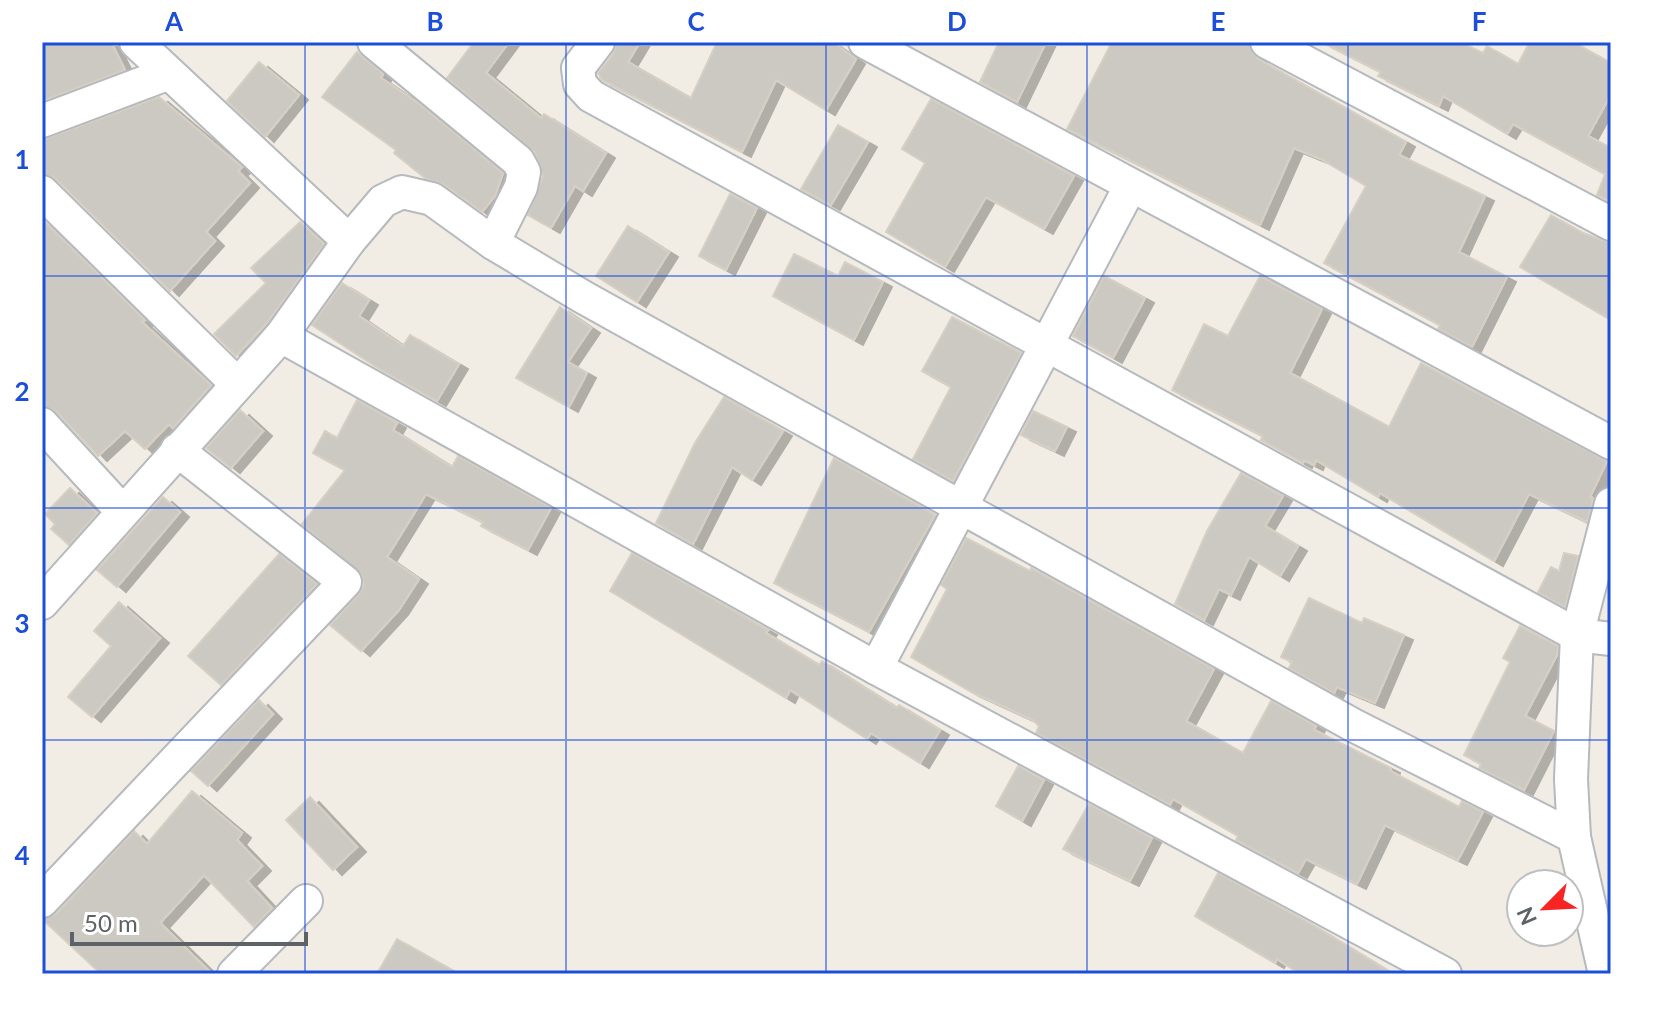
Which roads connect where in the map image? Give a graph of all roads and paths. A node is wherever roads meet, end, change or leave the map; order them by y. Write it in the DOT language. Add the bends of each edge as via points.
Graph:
graph roads {
  1 [pos="136,42"];
  2 [pos="374,42"];
  3 [pos="598,42"];
  4 [pos="865,42"];
  5 [pos="1267,42"];
  6 [pos="167,74"];
  7 [pos="42,121"];
  8 [pos="1130,187"];
  9 [pos="42,192"];
  10 [pos="1611,224"];
  11 [pos="349,241"];
  12 [pos="493,243"];
  13 [pos="281,336"];
  14 [pos="1046,347"];
  15 [pos="237,384"];
  16 [pos="42,424"];
  17 [pos="1611,443"];
  18 [pos="177,450"];
  19 [pos="1611,504"];
  20 [pos="961,507"];
  21 [pos="123,512"];
  22 [pos="42,603"];
  23 [pos="1577,635"];
  24 [pos="1611,639"];
  25 [pos="876,668"];
  26 [pos="1574,837"];
  27 [pos="42,901"];
  28 [pos="306,901"];
  29 [pos="1601,905"];
  30 [pos="251,968"];
  31 [pos="1445,974"];
  32 [pos="1605,974"];
  1 -- 6 [label="street"];
  2 -- 12 [label="street" via="518,161 524,172 521,187"];
  3 -- 14 [label="street" via="578,68 580,84 591,96"];
  4 -- 8 [label="street"];
  5 -- 10 [label="street"];
  6 -- 7 [label="street"];
  6 -- 11 [label="street"];
  8 -- 14 [label="street"];
  8 -- 17 [label="street"];
  9 -- 15 [label="street"];
  11 -- 12 [label="street" via="383,201 402,192 432,199"];
  11 -- 13 [label="street"];
  12 -- 20 [label="street"];
  13 -- 15 [label="street"];
  13 -- 25 [label="street"];
  14 -- 20 [label="street"];
  14 -- 23 [label="street"];
  15 -- 18 [label="street"];
  16 -- 21 [label="street"];
  18 -- 21 [label="street"];
  18 -- 27 [label="street" via="345,582"];
  19 -- 23 [label="street"];
  20 -- 25 [label="street"];
  20 -- 26 [label="street" via="1353,725"];
  21 -- 22 [label="street"];
  23 -- 24 [label="street"];
  23 -- 26 [label="street"];
  25 -- 31 [label="street"];
  26 -- 29 [label="street"];
  28 -- 30 [label="street"];
  29 -- 32 [label="street"];
}
